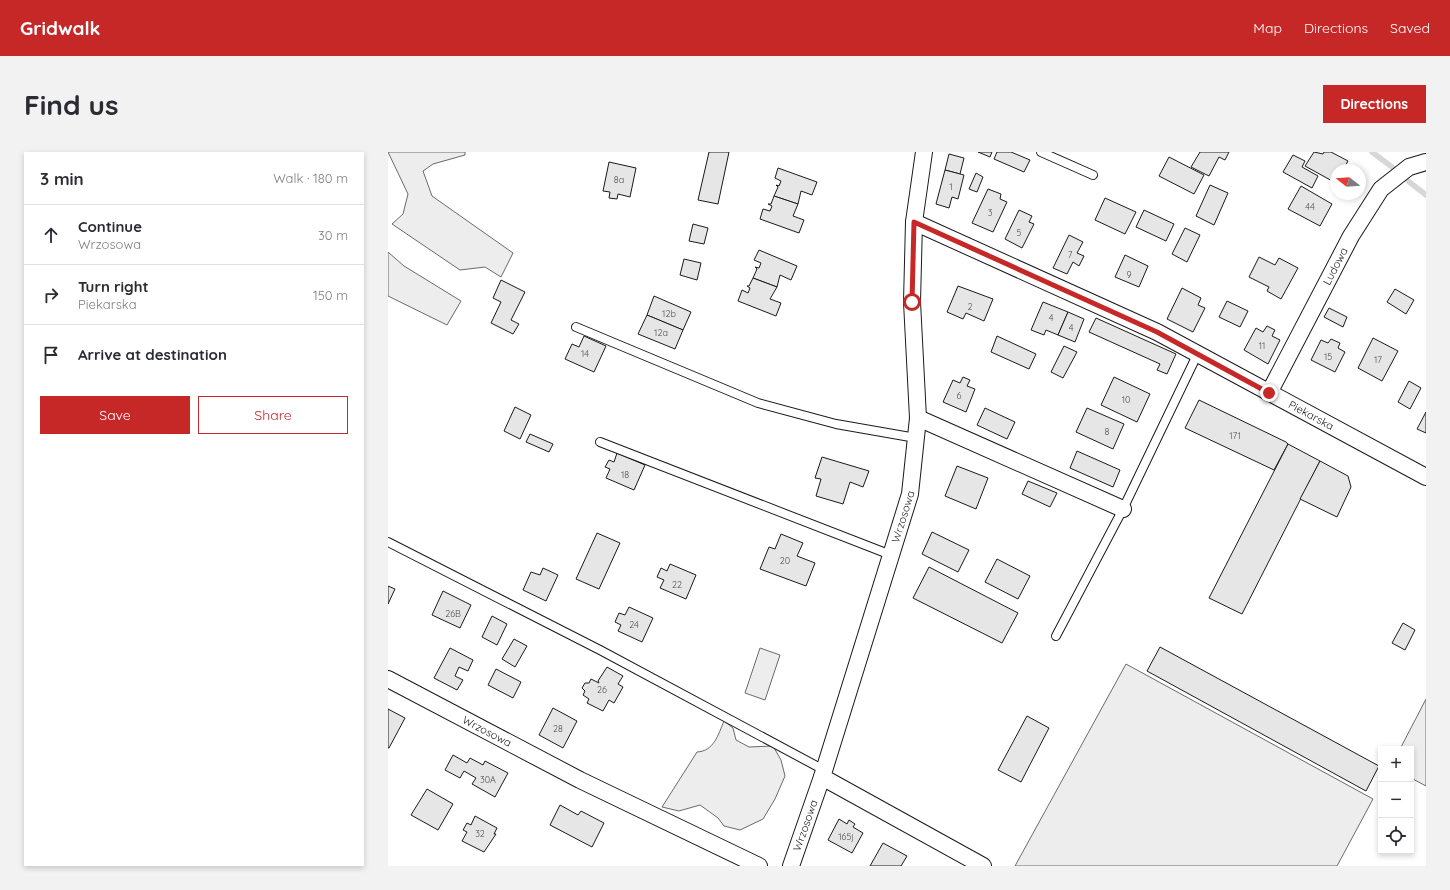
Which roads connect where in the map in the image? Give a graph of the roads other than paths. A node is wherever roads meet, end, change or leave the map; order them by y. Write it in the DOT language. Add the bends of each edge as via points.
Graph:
graph roads {
  1 [pos="924,152"];
  2 [pos="1041,152"];
  3 [pos="1426,162"];
  4 [pos="1093,175"];
  5 [pos="914,222"];
  6 [pos="576,327"];
  7 [pos="1198,353"];
  8 [pos="1269,393"];
  9 [pos="918,418"];
  10 [pos="916,438"];
  11 [pos="600,442"];
  12 [pos="1426,477"];
  13 [pos="1123,509"];
  14 [pos="388,542"];
  15 [pos="891,555"];
  16 [pos="1056,636"];
  17 [pos="388,679"];
  18 [pos="823,774"];
  19 [pos="759,866"];
  20 [pos="791,866"];
  21 [pos="983,866"];
  1 -- 5 [label="street, Wrzosowa"];
  2 -- 4 [label="lane"];
  3 -- 8 [label="street, Ludowa" via="1409,167 1381,189 1351,236"];
  5 -- 7 [label="street, Piekarska"];
  5 -- 9 [label="street, Wrzosowa" via="912,302"];
  6 -- 10 [label="lane" via="758,403 836,424"];
  7 -- 8 [label="street, Piekarska"];
  7 -- 13 [label="lane"];
  8 -- 12 [label="street, Piekarska"];
  9 -- 10 [label="street, Wrzosowa"];
  9 -- 13 [label="street"];
  10 -- 15 [label="street, Wrzosowa" via="910,494"];
  11 -- 15 [label="lane"];
  13 -- 16 [label="lane"];
  14 -- 18 [label="lane" via="600,650"];
  15 -- 18 [label="street, Wrzosowa"];
  17 -- 19 [label="street, Wrzosowa" via="580,780"];
  18 -- 20 [label="street, Wrzosowa"];
  18 -- 21 [label="street"];
}
